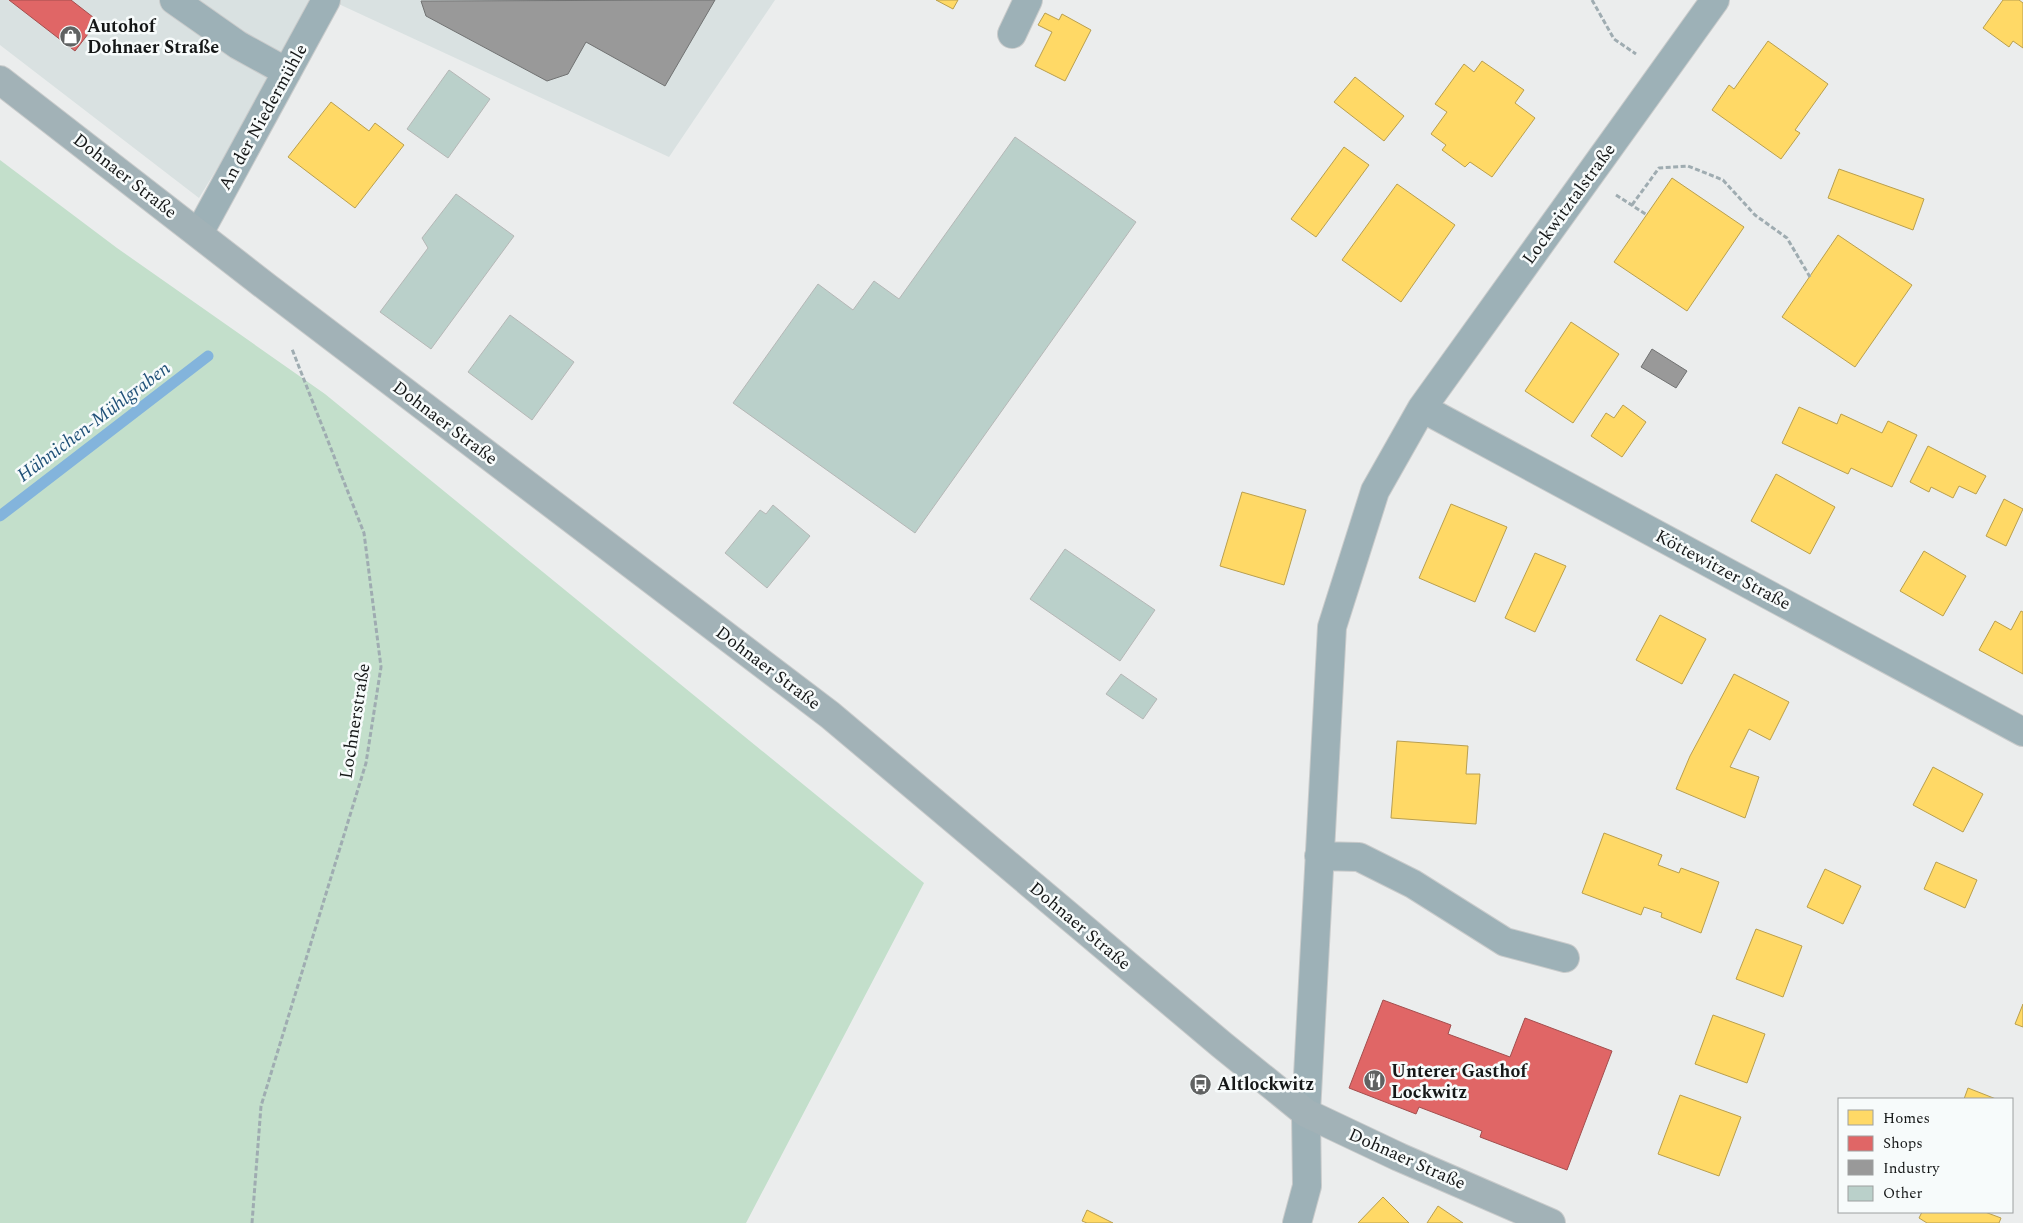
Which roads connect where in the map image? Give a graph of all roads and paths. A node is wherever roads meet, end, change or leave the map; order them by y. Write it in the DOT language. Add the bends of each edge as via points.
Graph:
graph roads {
  1 [pos="174,0"];
  2 [pos="326,0"];
  3 [pos="1028,0"];
  4 [pos="1592,0"];
  5 [pos="1715,0"];
  6 [pos="1012,34"];
  7 [pos="287,72"];
  8 [pos="1663,72"];
  9 [pos="0,80"];
  10 [pos="1632,205"];
  11 [pos="1637,208"];
  12 [pos="1647,215"];
  13 [pos="199,233"];
  14 [pos="1810,277"];
  15 [pos="290,342"];
  16 [pos="1422,408"];
  17 [pos="2023,732"];
  18 [pos="1319,856"];
  19 [pos="1564,958"];
  20 [pos="1306,1113"];
  21 [pos="252,1223"];
  22 [pos="1297,1223"];
  23 [pos="1551,1223"];
  1 -- 7 [label="street" via="238,45"];
  2 -- 7 [label="street, An der Niedermühle"];
  3 -- 6 [label="street"];
  4 -- 8 [label="path" via="1614,39"];
  5 -- 8 [label="street, Lockwitztalstraße"];
  7 -- 13 [label="street, An der Niedermühle"];
  8 -- 16 [label="street, Lockwitztalstraße"];
  9 -- 13 [label="main road, Dohnaer Straße"];
  10 -- 14 [label="path" via="1659,168 1688,166 1723,180 1755,215 1787,238"];
  11 -- 12 [label="path"];
  13 -- 20 [label="main road, Dohnaer Straße" via="830,715"];
  15 -- 21 [label="path, Lochnerstraße" via="364,533 381,667 366,763 261,1106"];
  16 -- 17 [label="street, Köttewitzer Straße"];
  16 -- 18 [label="street, Lockwitztalstraße" via="1375,492 1332,627"];
  18 -- 19 [label="street" via="1360,857 1413,884 1505,942"];
  18 -- 20 [label="street, Lockwitztalstraße"];
  20 -- 22 [label="street, Lockwitztalstraße" via="1307,1186"];
  20 -- 23 [label="main road, Dohnaer Straße"];
}
